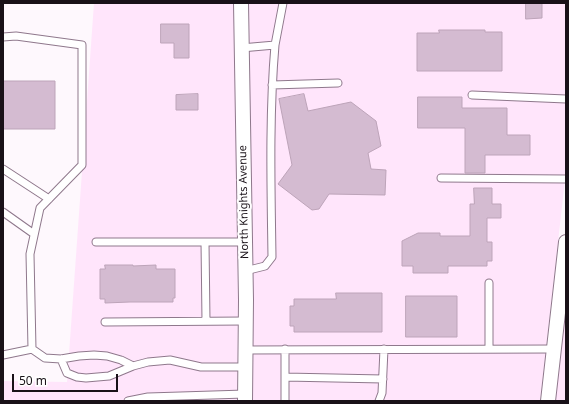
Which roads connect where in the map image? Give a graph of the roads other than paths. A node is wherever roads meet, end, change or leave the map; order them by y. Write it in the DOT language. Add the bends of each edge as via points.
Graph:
graph roads {
  1 [pos="241,3"];
  2 [pos="283,3"];
  3 [pos="3,37"];
  4 [pos="275,46"];
  5 [pos="242,48"];
  6 [pos="338,82"];
  7 [pos="272,85"];
  8 [pos="472,95"];
  9 [pos="566,99"];
  10 [pos="3,169"];
  11 [pos="441,178"];
  12 [pos="566,179"];
  13 [pos="49,199"];
  14 [pos="3,212"];
  15 [pos="34,234"];
  16 [pos="96,242"];
  17 [pos="205,242"];
  18 [pos="245,242"];
  19 [pos="566,250"];
  20 [pos="245,271"];
  21 [pos="489,283"];
  22 [pos="245,320"];
  23 [pos="206,321"];
  24 [pos="106,322"];
  25 [pos="32,349"];
  26 [pos="285,349"];
  27 [pos="384,349"];
  28 [pos="489,349"];
  29 [pos="554,349"];
  30 [pos="245,350"];
  31 [pos="3,355"];
  32 [pos="61,360"];
  33 [pos="133,366"];
  34 [pos="245,368"];
  35 [pos="285,377"];
  36 [pos="383,379"];
  37 [pos="245,398"];
  38 [pos="128,401"];
  39 [pos="285,401"];
  40 [pos="379,401"];
  41 [pos="548,401"];
  1 -- 5 [label="street, North Knights Avenue"];
  2 -- 4 [label="lane"];
  3 -- 13 [label="lane" via="16,36 82,45 82,165"];
  4 -- 5 [label="lane"];
  4 -- 7 [label="lane"];
  5 -- 18 [label="street, North Knights Avenue"];
  6 -- 7 [label="lane"];
  7 -- 20 [label="lane" via="272,257 265,266"];
  8 -- 9 [label="lane"];
  10 -- 13 [label="lane"];
  11 -- 12 [label="lane"];
  13 -- 15 [label="lane" via="40,208"];
  14 -- 15 [label="lane"];
  15 -- 25 [label="lane" via="30,254"];
  16 -- 17 [label="lane"];
  17 -- 18 [label="lane"];
  17 -- 23 [label="lane"];
  18 -- 20 [label="street, North Knights Avenue"];
  19 -- 29 [label="street"];
  20 -- 22 [label="street, North Knights Avenue"];
  21 -- 28 [label="lane"];
  22 -- 23 [label="lane"];
  22 -- 30 [label="street, North Knights Avenue"];
  23 -- 24 [label="lane"];
  25 -- 31 [label="lane"];
  25 -- 32 [label="lane" via="44,358"];
  26 -- 27 [label="lane"];
  26 -- 30 [label="lane"];
  26 -- 35 [label="lane"];
  27 -- 28 [label="lane"];
  27 -- 36 [label="lane"];
  28 -- 29 [label="lane"];
  29 -- 41 [label="street"];
  30 -- 34 [label="street, North Knights Avenue"];
  32 -- 33 [label="lane" via="79,356 107,356"];
  32 -- 33 [label="lane" via="67,373 86,378 109,376"];
  33 -- 34 [label="lane" via="170,360 201,367"];
  34 -- 37 [label="street, North Knights Avenue"];
  35 -- 36 [label="lane"];
  35 -- 39 [label="lane"];
  36 -- 40 [label="lane"];
  37 -- 38 [label="lane" via="148,397"];
}
